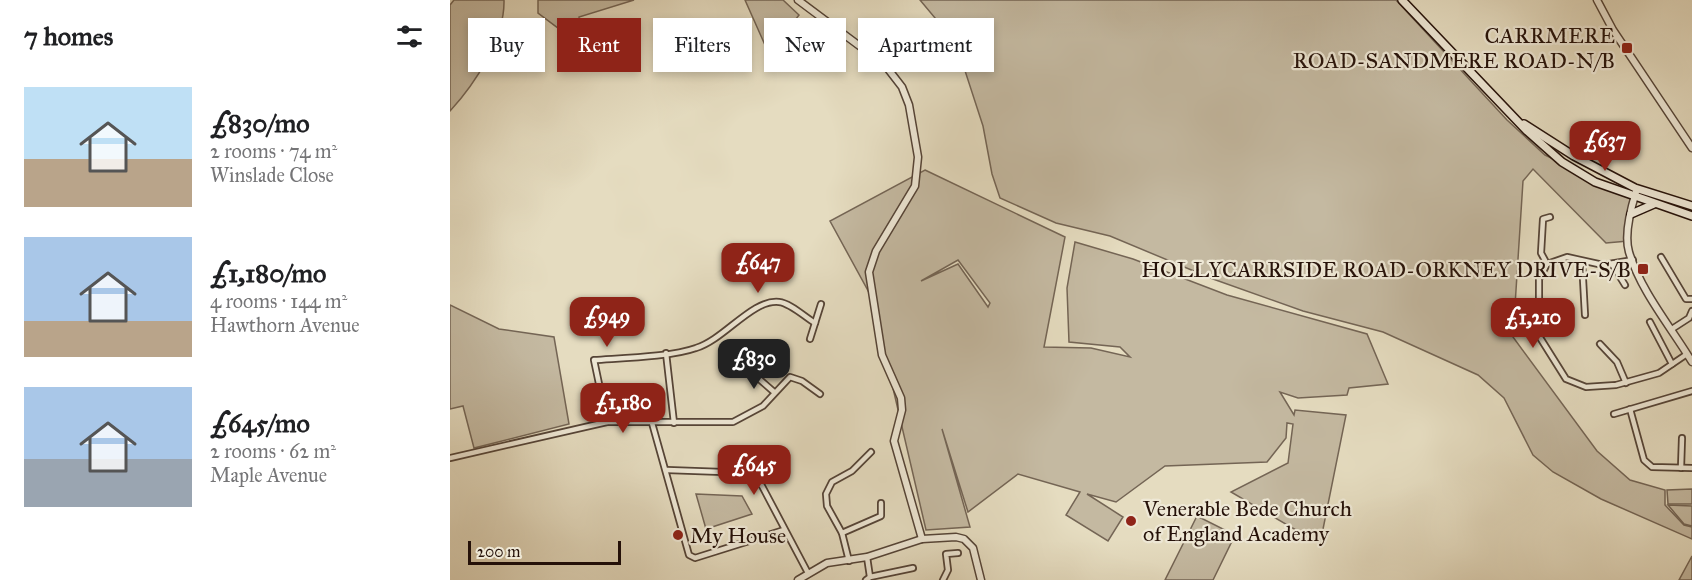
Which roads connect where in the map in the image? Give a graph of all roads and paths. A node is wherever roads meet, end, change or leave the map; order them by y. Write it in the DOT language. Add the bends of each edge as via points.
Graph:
graph roads {
  1 [pos="798,0"];
  2 [pos="1598,0"];
  3 [pos="1404,1"];
  4 [pos="1519,121"];
  5 [pos="1692,148"];
  6 [pos="1636,188"];
  7 [pos="1634,197"];
  8 [pos="1654,204"];
  9 [pos="1692,206"];
  10 [pos="1631,214"];
  11 [pos="1692,216"];
  12 [pos="1550,217"];
  13 [pos="1661,257"];
  14 [pos="1633,260"];
  15 [pos="1582,261"];
  16 [pos="1547,264"];
  17 [pos="1612,264"];
  18 [pos="1625,285"];
  19 [pos="1692,299"];
  20 [pos="821,304"];
  21 [pos="1692,311"];
  22 [pos="1585,315"];
  23 [pos="1650,322"];
  24 [pos="815,323"];
  25 [pos="1672,329"];
  26 [pos="810,339"];
  27 [pos="1600,344"];
  28 [pos="666,352"];
  29 [pos="1687,354"];
  30 [pos="1692,362"];
  31 [pos="1672,364"];
  32 [pos="750,371"];
  33 [pos="1626,382"];
  34 [pos="1692,391"];
  35 [pos="774,392"];
  36 [pos="820,394"];
  37 [pos="1630,409"];
  38 [pos="1614,414"];
  39 [pos="607,422"];
  40 [pos="652,423"];
  41 [pos="674,423"];
  42 [pos="1682,438"];
  43 [pos="871,452"];
  44 [pos="450,458"];
  45 [pos="1681,468"];
  46 [pos="1692,468"];
  47 [pos="667,470"];
  48 [pos="881,503"];
  49 [pos="784,530"];
  50 [pos="842,533"];
  51 [pos="922,539"];
  52 [pos="958,553"];
  53 [pos="867,557"];
  54 [pos="849,561"];
  55 [pos="913,568"];
  56 [pos="808,573"];
  57 [pos="868,578"];
  58 [pos="798,580"];
  59 [pos="943,580"];
  60 [pos="981,580"];
  1 -- 51 [label="street" via="885,65 902,87 909,105 918,157 916,180 876,251 869,272 882,355 901,398 894,441"];
  2 -- 5 [label="street" via="1613,30"];
  3 -- 4 [label="main road"];
  4 -- 6 [label="main road" via="1574,156"];
  4 -- 7 [label="main road" via="1562,162 1595,182"];
  6 -- 7 [label="street"];
  6 -- 9 [label="main road"];
  7 -- 8 [label="main road"];
  7 -- 10 [label="street"];
  8 -- 10 [label="main road"];
  8 -- 11 [label="main road"];
  10 -- 14 [label="street" via="1628,240"];
  12 -- 16 [label="street" via="1543,219 1541,253"];
  13 -- 19 [label="street" via="1686,299"];
  14 -- 17 [label="street"];
  14 -- 25 [label="street"];
  15 -- 16 [label="street" via="1567,257"];
  15 -- 17 [label="street"];
  15 -- 22 [label="street"];
  16 -- 33 [label="street" via="1539,279 1539,336 1566,379 1586,387"];
  17 -- 18 [label="street"];
  20 -- 24 [label="street"];
  21 -- 25 [label="street" via="1689,318"];
  23 -- 31 [label="street"];
  24 -- 26 [label="street"];
  24 -- 28 [label="street" via="781,302 770,303 754,308 723,335 695,349"];
  25 -- 29 [label="street"];
  27 -- 33 [label="street" via="1617,362"];
  28 -- 39 [label="street" via="594,360"];
  28 -- 41 [label="street"];
  29 -- 30 [label="street"];
  29 -- 31 [label="street"];
  31 -- 33 [label="street" via="1659,373"];
  32 -- 35 [label="street"];
  34 -- 37 [label="street"];
  35 -- 36 [label="street" via="790,377"];
  35 -- 41 [label="street" via="763,406 733,422"];
  37 -- 38 [label="street"];
  37 -- 45 [label="street" via="1644,460 1652,467"];
  39 -- 40 [label="street"];
  39 -- 44 [label="street"];
  40 -- 41 [label="street"];
  40 -- 47 [label="street"];
  42 -- 45 [label="street"];
  43 -- 50 [label="street" via="852,471 832,482 826,494 826,506"];
  45 -- 46 [label="street"];
  47 -- 49 [label="street" via="751,473 762,486"];
  47 -- 49 [label="street" via="689,555 695,558"];
  48 -- 50 [label="street" via="881,516"];
  49 -- 56 [label="street"];
  50 -- 54 [label="street"];
  51 -- 53 [label="street"];
  51 -- 60 [label="street" via="964,539 977,555"];
  52 -- 59 [label="street" via="946,554 948,570"];
  53 -- 54 [label="street"];
  53 -- 57 [label="street"];
  54 -- 56 [label="street" via="827,563"];
  55 -- 57 [label="street"];
  56 -- 58 [label="street"];
}
